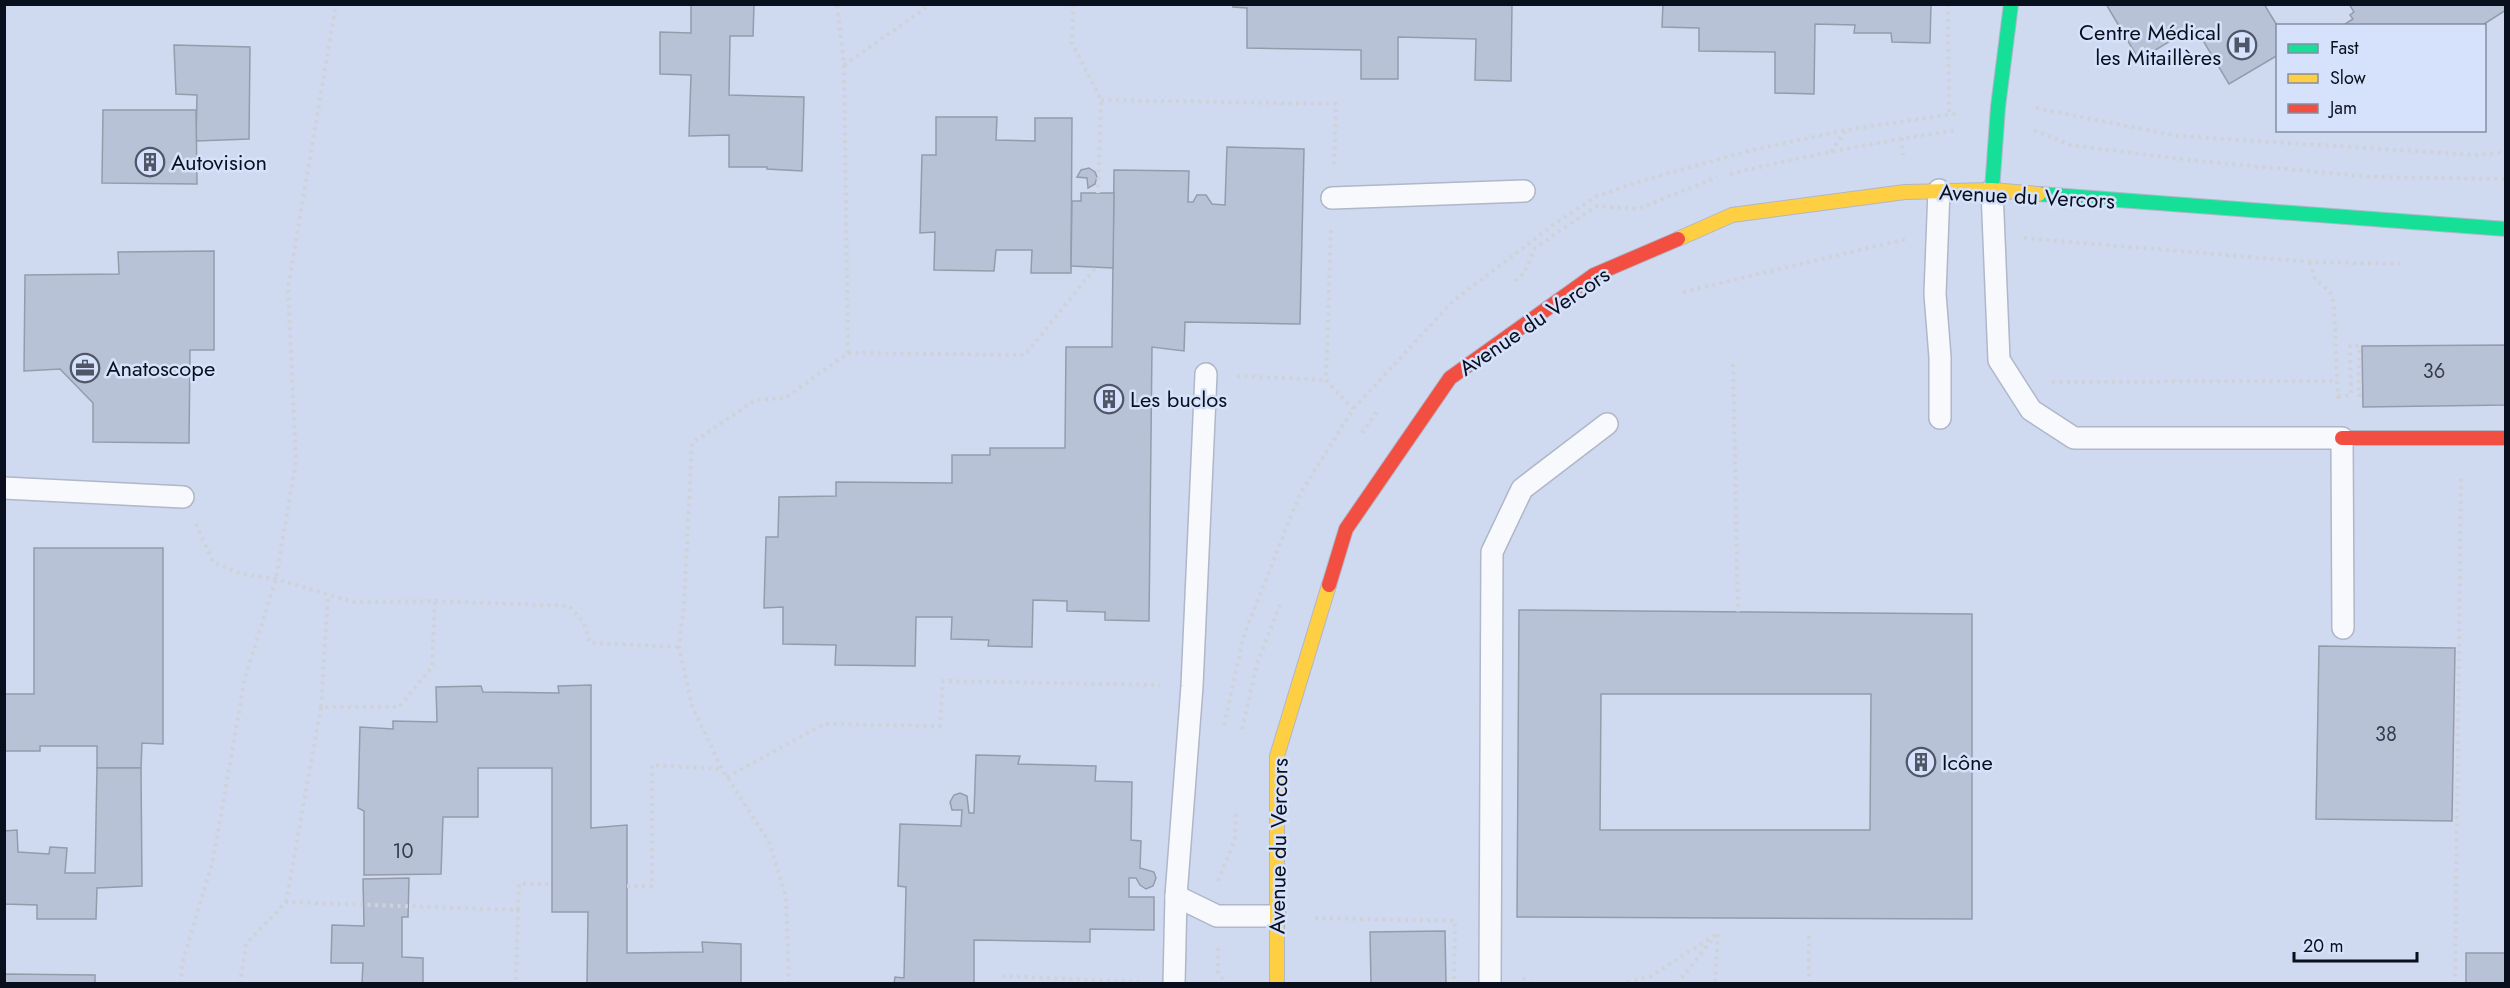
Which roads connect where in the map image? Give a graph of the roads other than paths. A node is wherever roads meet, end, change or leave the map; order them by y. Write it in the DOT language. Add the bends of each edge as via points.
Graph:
graph roads {
  1 [pos="2011,4"];
  2 [pos="1939,190"];
  3 [pos="1992,190"];
  4 [pos="1524,191"];
  5 [pos="1332,198"];
  6 [pos="2505,229"];
  7 [pos="1206,374"];
  8 [pos="1940,418"];
  9 [pos="1607,423"];
  10 [pos="2342,438"];
  11 [pos="2505,438"];
  12 [pos="4,488"];
  13 [pos="183,497"];
  14 [pos="2343,628"];
  15 [pos="1176,896"];
  16 [pos="1275,916"];
  17 [pos="1174,983"];
  18 [pos="1277,984"];
  19 [pos="1490,984"];
  1 -- 3 [label="street"];
  2 -- 3 [label="street, Avenue du Vercors"];
  2 -- 8 [label="lane" via="1935,294"];
  2 -- 16 [label="street, Avenue du Vercors" via="1732,215 1594,275 1450,378 1346,529 1277,756"];
  3 -- 6 [label="street, Avenue du Vercors"];
  3 -- 10 [label="lane" via="1999,360 2031,410 2074,438"];
  4 -- 5 [label="lane"];
  7 -- 15 [label="lane" via="1192,686"];
  9 -- 19 [label="lane" via="1522,489 1492,552"];
  10 -- 11 [label="street"];
  10 -- 14 [label="lane"];
  12 -- 13 [label="lane"];
  15 -- 16 [label="lane" via="1217,916"];
  15 -- 17 [label="lane"];
  16 -- 18 [label="street, Avenue du Vercors"];
}
